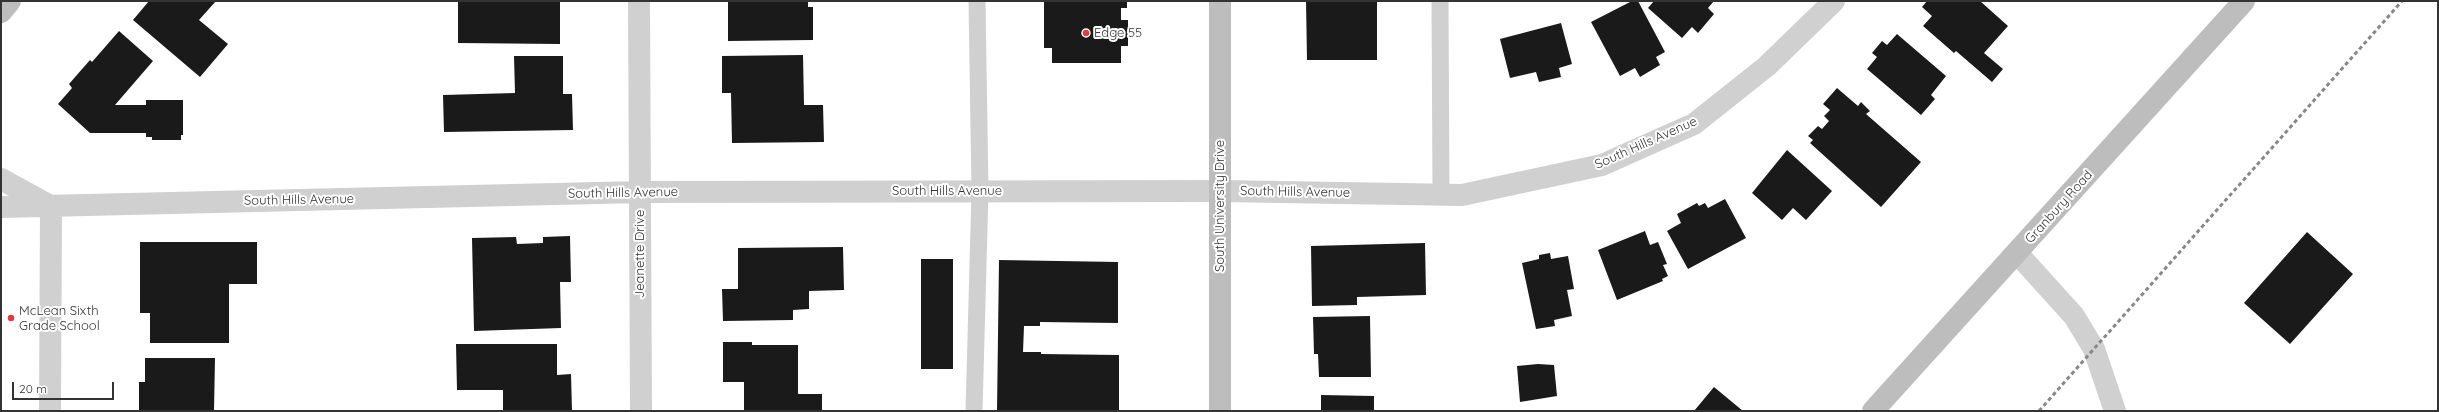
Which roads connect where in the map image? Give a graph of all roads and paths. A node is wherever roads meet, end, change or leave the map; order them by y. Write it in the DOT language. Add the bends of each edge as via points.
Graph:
graph roads {
  1 [pos="10,1"];
  2 [pos="639,1"];
  3 [pos="977,1"];
  4 [pos="1220,1"];
  5 [pos="1440,1"];
  6 [pos="1834,1"];
  7 [pos="2244,1"];
  8 [pos="1,12"];
  9 [pos="1,179"];
  10 [pos="980,191"];
  11 [pos="1220,191"];
  12 [pos="640,192"];
  13 [pos="1441,195"];
  14 [pos="1,207"];
  15 [pos="51,207"];
  16 [pos="2017,253"];
  17 [pos="50,411"];
  18 [pos="641,411"];
  19 [pos="974,411"];
  20 [pos="1220,411"];
  21 [pos="1873,411"];
  22 [pos="2115,411"];
  1 -- 8 [label="street"];
  2 -- 12 [label="street, Jeanette Drive"];
  3 -- 10 [label="lane"];
  4 -- 11 [label="street, South University Drive"];
  5 -- 13 [label="lane"];
  6 -- 13 [label="street, South Hills Avenue" via="1767,66 1694,124 1602,165 1462,195"];
  7 -- 16 [label="street, Granbury Road"];
  9 -- 15 [label="street"];
  10 -- 11 [label="street, South Hills Avenue"];
  10 -- 12 [label="street, South Hills Avenue"];
  10 -- 19 [label="lane"];
  11 -- 13 [label="street, South Hills Avenue"];
  11 -- 20 [label="street, South University Drive"];
  12 -- 15 [label="street, South Hills Avenue"];
  12 -- 18 [label="street, Jeanette Drive"];
  14 -- 15 [label="street, South Hills Avenue"];
  15 -- 17 [label="street"];
  16 -- 21 [label="street, Granbury Road"];
  16 -- 22 [label="street" via="2074,316 2090,342"];
}
